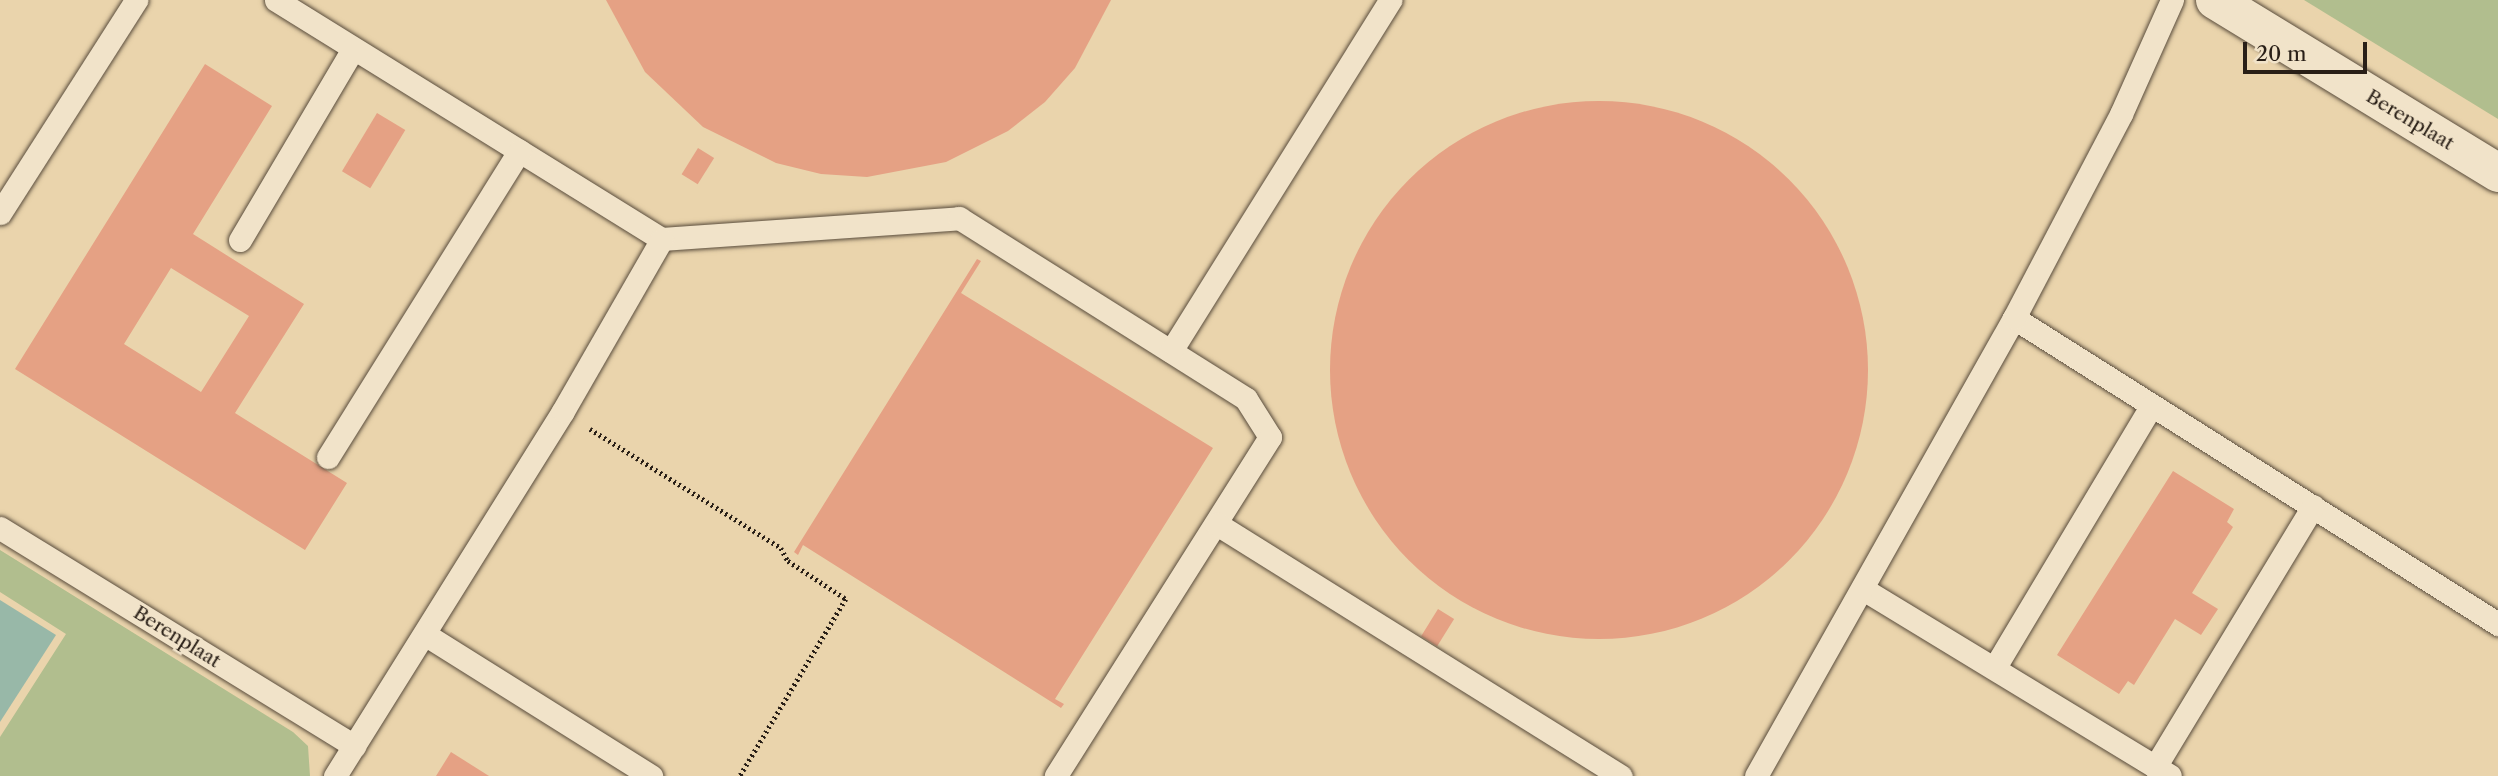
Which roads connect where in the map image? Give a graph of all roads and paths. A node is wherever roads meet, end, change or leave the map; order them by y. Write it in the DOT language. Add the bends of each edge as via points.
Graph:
graph roads {
  1 [pos="136,0"];
  2 [pos="276,0"];
  3 [pos="1390,0"];
  4 [pos="2172,0"];
  5 [pos="2215,0"];
  6 [pos="353,49"];
  7 [pos="519,151"];
  8 [pos="2498,173"];
  9 [pos="0,214"];
  10 [pos="662,239"];
  11 [pos="240,240"];
  12 [pos="2014,318"];
  13 [pos="1171,351"];
  14 [pos="2151,405"];
  15 [pos="563,411"];
  16 [pos="328,457"];
  17 [pos="2313,506"];
  18 [pos="1217,524"];
  19 [pos="0,528"];
  20 [pos="1863,589"];
  21 [pos="2498,624"];
  22 [pos="426,635"];
  23 [pos="1995,667"];
  24 [pos="354,746"];
  25 [pos="2162,771"];
  26 [pos="335,776"];
  27 [pos="651,776"];
  28 [pos="740,776"];
  29 [pos="1056,776"];
  30 [pos="1621,776"];
  31 [pos="1756,776"];
  1 -- 9 [label="lane"];
  2 -- 6 [label="lane"];
  3 -- 13 [label="lane"];
  4 -- 12 [label="lane" via="2122,114"];
  5 -- 8 [label="street, Berenplaat"];
  6 -- 7 [label="lane"];
  6 -- 11 [label="lane"];
  7 -- 10 [label="lane"];
  7 -- 16 [label="lane"];
  10 -- 13 [label="lane" via="959,218"];
  10 -- 15 [label="lane"];
  12 -- 14 [label="lane"];
  12 -- 20 [label="lane"];
  13 -- 18 [label="lane" via="1246,399 1270,437"];
  14 -- 17 [label="lane"];
  14 -- 23 [label="lane"];
  15 -- 22 [label="lane"];
  15 -- 28 [label="path" via="781,548 788,561 846,600"];
  17 -- 21 [label="lane"];
  17 -- 25 [label="lane"];
  18 -- 29 [label="lane"];
  18 -- 30 [label="lane"];
  19 -- 24 [label="lane, Berenplaat"];
  20 -- 23 [label="lane"];
  20 -- 31 [label="lane"];
  22 -- 24 [label="lane"];
  22 -- 27 [label="lane"];
  23 -- 25 [label="lane"];
  24 -- 26 [label="lane"];
}
